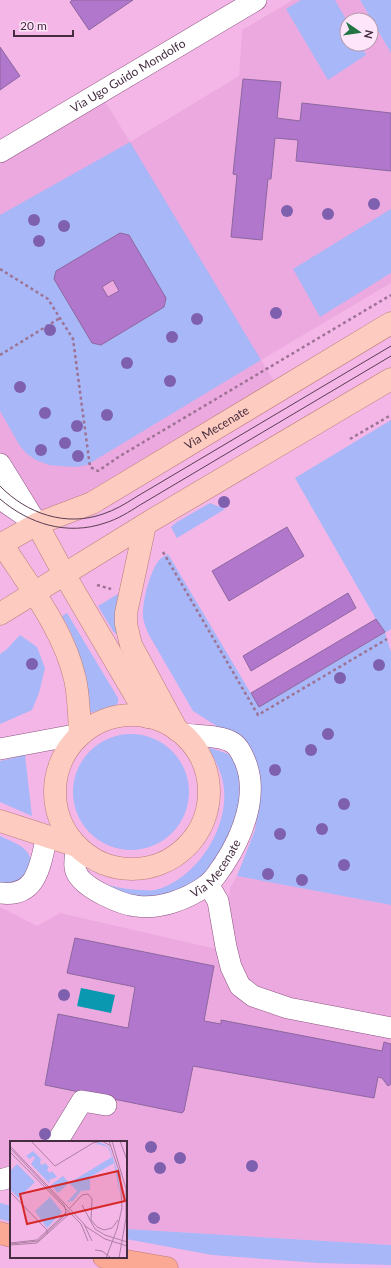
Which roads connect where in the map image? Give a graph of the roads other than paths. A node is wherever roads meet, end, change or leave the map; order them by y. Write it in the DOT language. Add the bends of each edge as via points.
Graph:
graph roads {
  1 [pos="256,0"];
  2 [pos="0,152"];
  3 [pos="391,323"];
  4 [pos="391,379"];
  5 [pos="0,464"];
  6 [pos="0,494"];
  7 [pos="37,524"];
  8 [pos="145,525"];
  9 [pos="1,543"];
  10 [pos="64,574"];
  11 [pos="34,592"];
  12 [pos="0,614"];
  13 [pos="148,717"];
  14 [pos="180,732"];
  15 [pos="80,734"];
  16 [pos="0,749"];
  17 [pos="0,821"];
  18 [pos="47,836"];
  19 [pos="77,846"];
  20 [pos="208,884"];
  21 [pos="0,893"];
  22 [pos="391,1028"];
  23 [pos="106,1105"];
  24 [pos="58,1141"];
  25 [pos="10,1177"];
  26 [pos="0,1180"];
  27 [pos="0,1234"];
  28 [pos="10,1236"];
  29 [pos="110,1258"];
  30 [pos="167,1268"];
  1 -- 2 [label="street, Via Ugo Guido Mondolfo"];
  3 -- 7 [label="main road, Via Mecenate" via="92,503"];
  4 -- 8 [label="main road"];
  5 -- 7 [label="street"];
  6 -- 7 [label="street" via="6,502"];
  7 -- 9 [label="main road, Via Mecenate"];
  7 -- 10 [label="main road"];
  8 -- 10 [label="main road"];
  8 -- 14 [label="main road, Via Mecenate" via="126,613 128,634 130,644"];
  9 -- 11 [label="main road, Via Mecenate"];
  10 -- 11 [label="main road"];
  10 -- 13 [label="main road"];
  11 -- 12 [label="main road"];
  11 -- 15 [label="main road, Via Mecenate" via="57,632 70,664 76,685"];
  13 -- 14 [label="main road, Via Mecenate" via="160,720"];
  13 -- 15 [label="main road, Via Mecenate" via="114,717 96,723"];
  14 -- 19 [label="main road, Via Mecenate" via="201,759 208,787 207,806 201,824 185,847 161,863 133,869 100,862"];
  14 -- 20 [label="street, Via Mecenate" via="226,739 234,744 247,765 250,781 247,813 242,828 229,856"];
  15 -- 16 [label="street, Via Mecenate"];
  15 -- 19 [label="main road, Via Mecenate" via="63,757 56,775 55,794 55,804 61,822"];
  17 -- 18 [label="main road, Via Mecenate"];
  18 -- 19 [label="main road, Via Mecenate"];
  18 -- 21 [label="street" via="38,873 33,882 18,893"];
  19 -- 20 [label="street, Via Mecenate" via="76,874 100,893 125,904 144,907 166,904 186,897"];
  20 -- 22 [label="street" via="218,901 231,967 240,986 253,996 288,1008"];
  23 -- 24 [label="street" via="82,1101"];
  25 -- 26 [label="street"];
  27 -- 28 [label="highway"];
  29 -- 30 [label="highway"];
}
